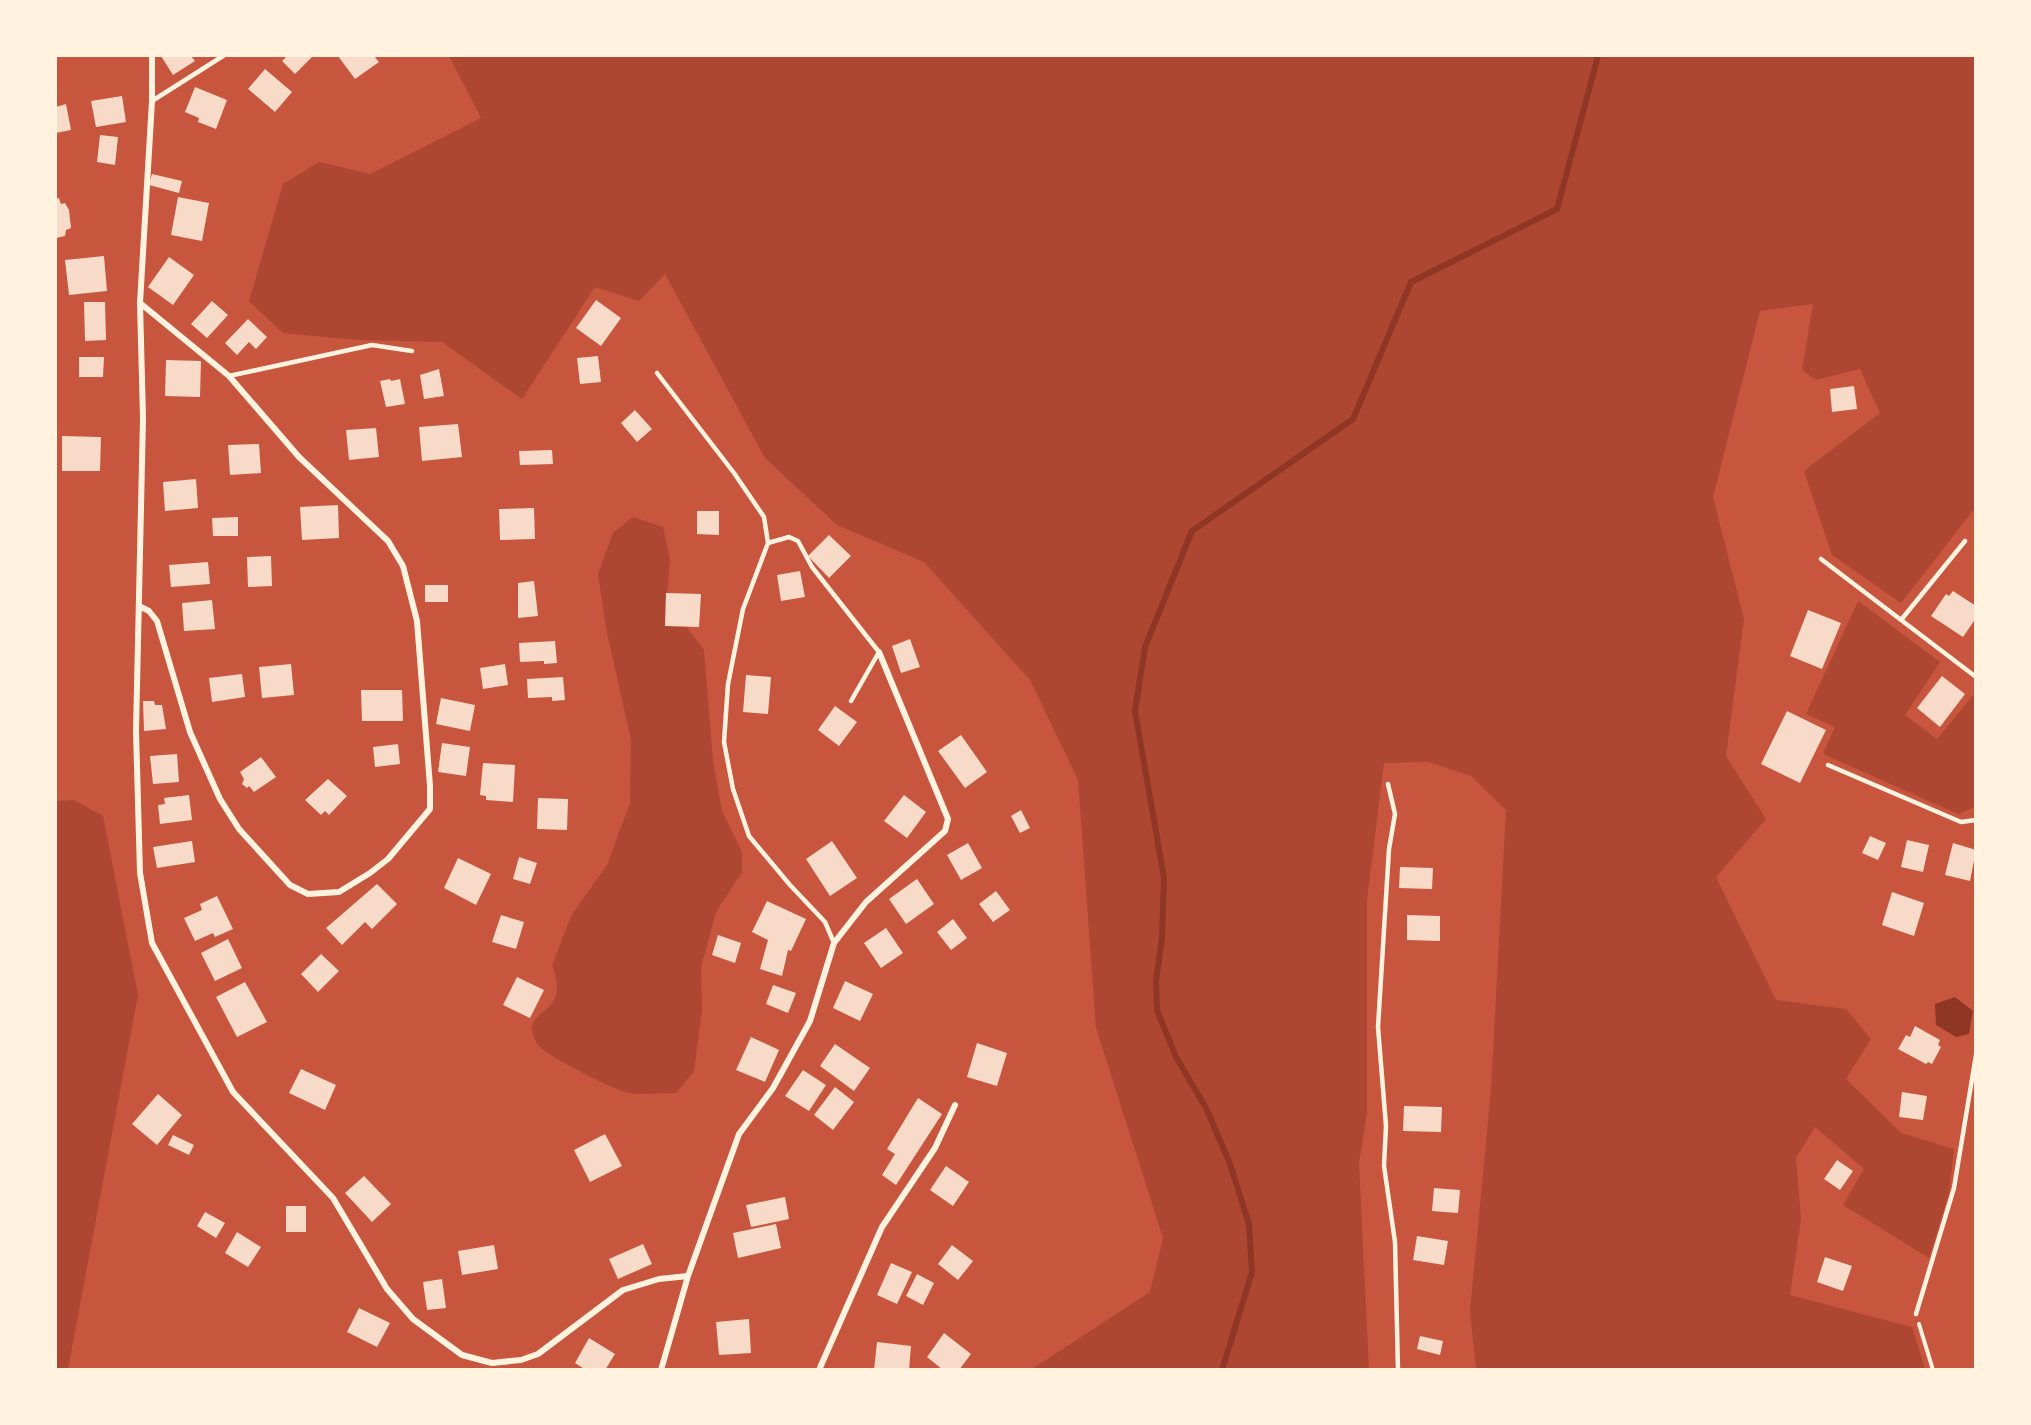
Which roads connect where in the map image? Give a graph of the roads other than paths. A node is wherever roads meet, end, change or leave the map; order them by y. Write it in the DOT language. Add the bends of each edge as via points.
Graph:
graph roads {
  1 [pos="152,56"];
  2 [pos="223,56"];
  3 [pos="152,100"];
  4 [pos="140,303"];
  5 [pos="412,351"];
  6 [pos="657,373"];
  7 [pos="229,376"];
  8 [pos="1965,541"];
  9 [pos="768,543"];
  10 [pos="1821,559"];
  11 [pos="139,606"];
  12 [pos="1901,620"];
  13 [pos="879,652"];
  14 [pos="1976,677"];
  15 [pos="851,701"];
  16 [pos="1828,765"];
  17 [pos="1388,784"];
  18 [pos="1976,820"];
  19 [pos="834,943"];
  20 [pos="1976,1055"];
  21 [pos="955,1105"];
  22 [pos="688,1276"];
  23 [pos="1916,1314"];
  24 [pos="661,1370"];
  25 [pos="819,1370"];
  26 [pos="1398,1370"];
  1 -- 3 [label="street"];
  2 -- 3 [label="lane"];
  3 -- 4 [label="street"];
  4 -- 7 [label="street"];
  4 -- 11 [label="street" via="143,418"];
  5 -- 7 [label="lane" via="372,345"];
  6 -- 9 [label="lane" via="764,517"];
  7 -- 11 [label="street" via="299,457 388,541 403,566 417,621 430,786 429,809 414,831 388,859 339,892 308,894 290,885 239,829 220,800 190,732 157,621"];
  8 -- 12 [label="lane"];
  9 -- 13 [label="lane" via="789,537 798,541 812,567"];
  9 -- 19 [label="lane" via="743,609 728,684 724,742 733,789 749,836 825,922"];
  10 -- 12 [label="lane"];
  11 -- 22 [label="street" via="136,732 140,873 152,943 233,1092 333,1198 387,1289 413,1319 462,1355 492,1363 538,1354 623,1290 659,1279"];
  12 -- 14 [label="lane"];
  13 -- 15 [label="lane"];
  13 -- 19 [label="street" via="948,825 866,902"];
  16 -- 18 [label="lane" via="1961,822"];
  17 -- 26 [label="lane" via="1395,814 1389,849 1378,1027 1386,1126 1384,1166 1395,1242"];
  19 -- 22 [label="street" via="810,1021 773,1088 739,1134"];
  20 -- 23 [label="lane" via="1954,1188"];
  21 -- 25 [label="street" via="935,1148 882,1227"];
  22 -- 24 [label="street"];
}
